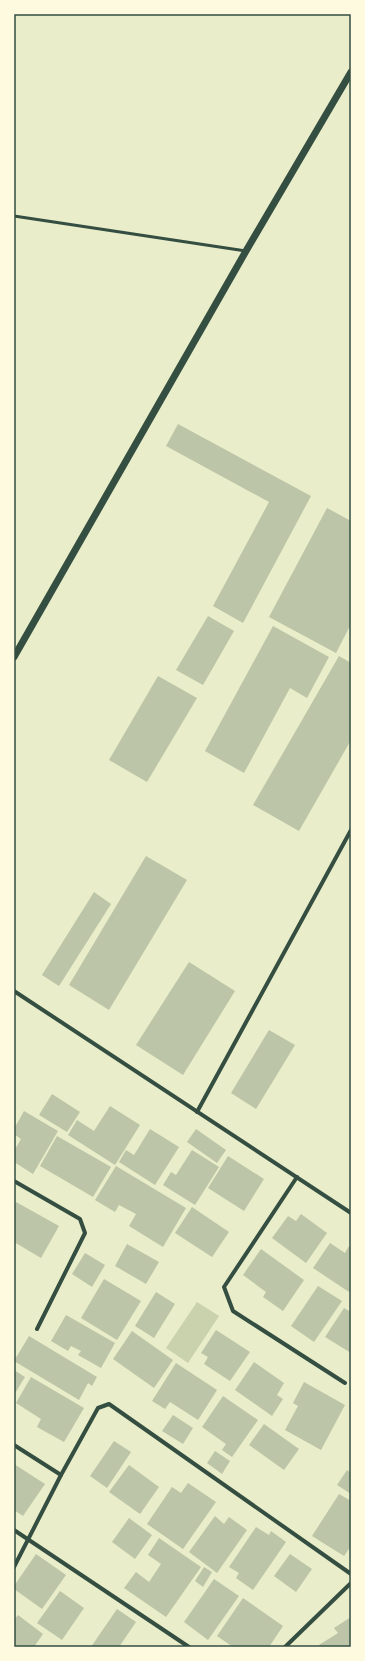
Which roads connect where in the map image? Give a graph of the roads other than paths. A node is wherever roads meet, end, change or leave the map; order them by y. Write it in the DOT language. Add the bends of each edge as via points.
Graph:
graph roads {
  1 [pos="351,72"];
  2 [pos="14,216"];
  3 [pos="246,251"];
  4 [pos="14,657"];
  5 [pos="351,830"];
  6 [pos="14,991"];
  7 [pos="197,1112"];
  8 [pos="297,1177"];
  9 [pos="14,1181"];
  10 [pos="351,1213"];
  11 [pos="37,1329"];
  12 [pos="345,1383"];
  13 [pos="14,1445"];
  14 [pos="61,1475"];
  15 [pos="14,1530"];
  16 [pos="30,1539"];
  17 [pos="14,1567"];
  18 [pos="351,1574"];
  19 [pos="351,1583"];
  20 [pos="189,1647"];
  21 [pos="285,1647"];
  1 -- 3 [label="street"];
  2 -- 3 [label="lane"];
  3 -- 4 [label="street"];
  5 -- 7 [label="street"];
  6 -- 7 [label="street"];
  7 -- 8 [label="street"];
  8 -- 10 [label="street"];
  8 -- 12 [label="street" via="224,1287 233,1311"];
  9 -- 11 [label="street" via="80,1219 85,1233"];
  13 -- 14 [label="street"];
  14 -- 16 [label="street"];
  14 -- 18 [label="street" via="98,1408 109,1404"];
  15 -- 16 [label="street"];
  16 -- 17 [label="street"];
  16 -- 20 [label="street"];
  19 -- 21 [label="street"];
}
